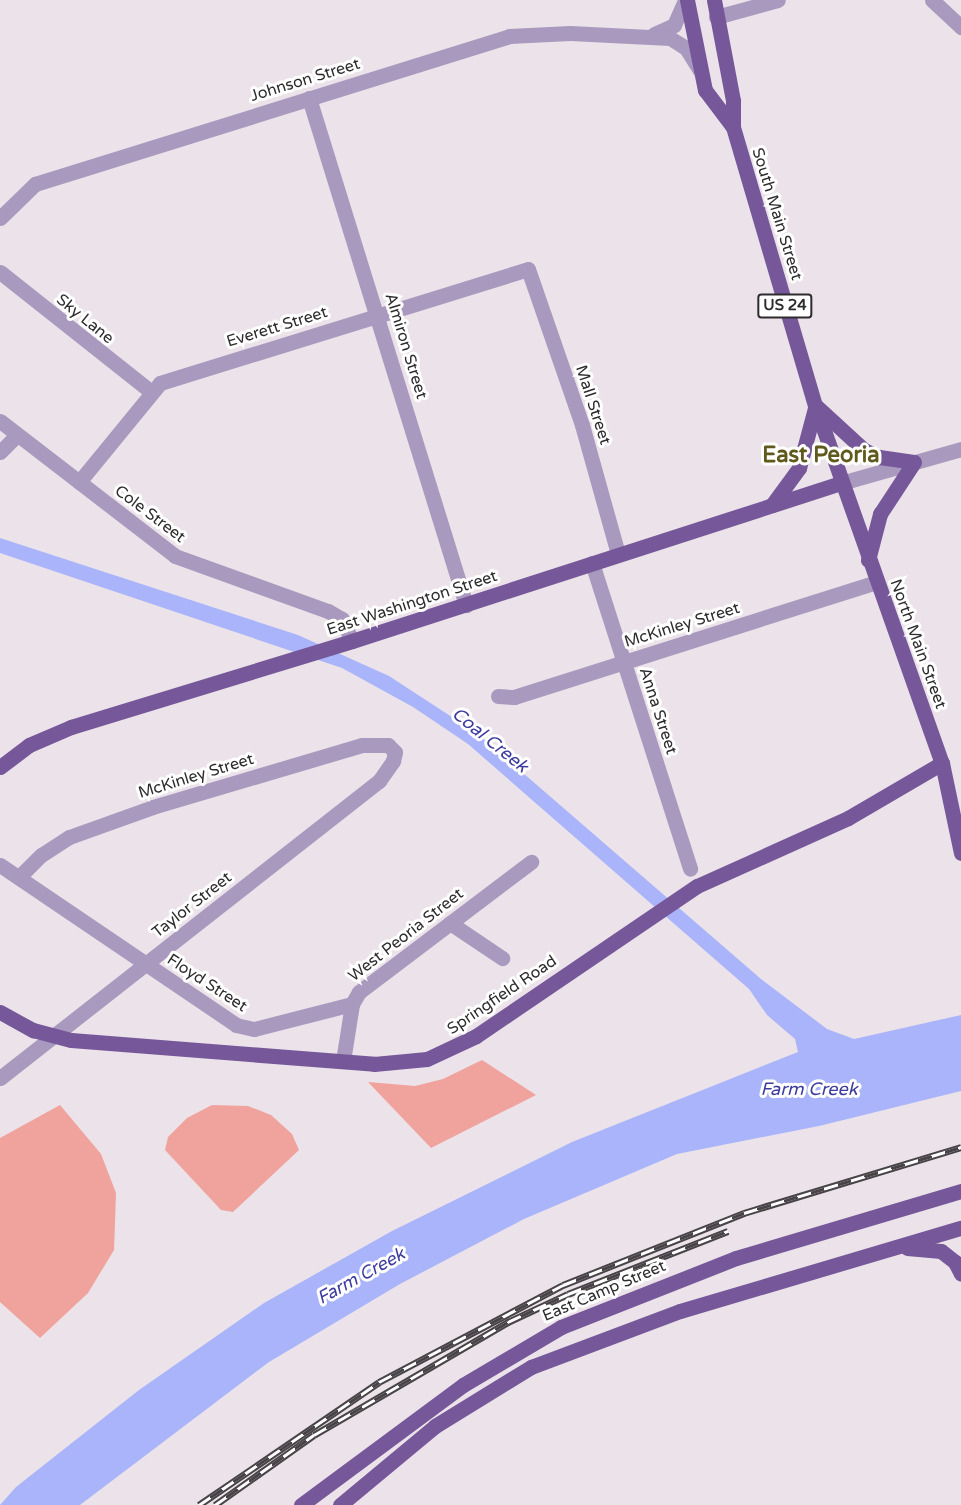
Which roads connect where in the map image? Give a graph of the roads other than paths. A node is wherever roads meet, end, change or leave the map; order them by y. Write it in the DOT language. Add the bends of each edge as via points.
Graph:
graph roads {
  1 [pos="686,0"];
  2 [pos="714,0"];
  3 [pos="778,0"];
  4 [pos="932,0"];
  5 [pos="716,16"];
  6 [pos="961,27"];
  7 [pos="639,36"];
  8 [pos="700,70"];
  9 [pos="309,98"];
  10 [pos="733,127"];
  11 [pos="0,218"];
  12 [pos="528,268"];
  13 [pos="0,272"];
  14 [pos="377,316"];
  15 [pos="150,391"];
  16 [pos="815,405"];
  17 [pos="0,421"];
  18 [pos="17,435"];
  19 [pos="961,448"];
  20 [pos="0,452"];
  21 [pos="914,462"];
  22 [pos="79,482"];
  23 [pos="841,483"];
  24 [pos="771,506"];
  25 [pos="618,554"];
  26 [pos="868,560"];
  27 [pos="592,563"];
  28 [pos="876,582"];
  29 [pos="466,605"];
  30 [pos="352,641"];
  31 [pos="623,662"];
  32 [pos="498,696"];
  33 [pos="395,752"];
  34 [pos="942,762"];
  35 [pos="0,767"];
  36 [pos="961,853"];
  37 [pos="531,862"];
  38 [pos="0,865"];
  39 [pos="690,869"];
  40 [pos="19,877"];
  41 [pos="450,923"];
  42 [pos="502,958"];
  43 [pos="147,965"];
  44 [pos="352,1004"];
  45 [pos="0,1012"];
  46 [pos="54,1036"];
  47 [pos="343,1061"];
  48 [pos="0,1078"];
  49 [pos="961,1191"];
  50 [pos="961,1228"];
  51 [pos="889,1247"];
  52 [pos="961,1274"];
  53 [pos="301,1505"];
  54 [pos="340,1505"];
  1 -- 7 [label="street, Johnson Street" via="670,29"];
  1 -- 8 [label="main road, South Main Street / US 24"];
  2 -- 5 [label="main road, South Main Street / US 24"];
  3 -- 5 [label="street"];
  4 -- 6 [label="street"];
  5 -- 10 [label="main road, South Main Street / US 24" via="733,101"];
  7 -- 8 [label="street, Johnson Street" via="675,40 689,51"];
  7 -- 9 [label="street, Johnson Street" via="534,32 509,36"];
  8 -- 10 [label="main road, South Main Street / US 24" via="705,90"];
  9 -- 11 [label="street, Johnson Street" via="35,184 21,193"];
  9 -- 14 [label="street, Almiron Street"];
  10 -- 16 [label="main road, South Main Street / US 24"];
  12 -- 14 [label="street, Everett Street"];
  12 -- 25 [label="street, Mall Street" via="582,424"];
  13 -- 15 [label="street, Sky Lane"];
  14 -- 15 [label="street, Everett Street" via="173,378"];
  14 -- 29 [label="street, Almiron Street"];
  15 -- 22 [label="street, Everett Street"];
  16 -- 21 [label="main road" via="864,450 879,457"];
  16 -- 23 [label="main road, South Main Street / US 24"];
  16 -- 24 [label="main road" via="811,433 799,468"];
  17 -- 18 [label="street, Cole Street"];
  18 -- 20 [label="street"];
  18 -- 22 [label="street, Cole Street"];
  19 -- 21 [label="street"];
  21 -- 23 [label="street"];
  21 -- 26 [label="main road" via="880,514"];
  22 -- 30 [label="street, Cole Street" via="175,556 328,610 342,619"];
  23 -- 24 [label="main road, East Washington Street"];
  23 -- 26 [label="main road, North Main Street / US 24"];
  24 -- 25 [label="main road, East Washington Street"];
  25 -- 27 [label="main road, East Washington Street"];
  26 -- 28 [label="main road, North Main Street / US 24"];
  27 -- 29 [label="main road, East Washington Street"];
  27 -- 31 [label="street, Anna Street"];
  28 -- 31 [label="street, McKinley Street"];
  28 -- 34 [label="main road, North Main Street / US 24"];
  29 -- 30 [label="main road, East Washington Street"];
  30 -- 35 [label="main road, East Washington Street" via="71,727 29,745"];
  31 -- 32 [label="street, McKinley Street" via="514,697"];
  31 -- 39 [label="street, Anna Street"];
  33 -- 40 [label="street, McKinley Street" via="388,745 362,745 153,807 69,837 41,855"];
  33 -- 43 [label="street, Taylor Street" via="393,762 379,781"];
  34 -- 36 [label="main road, North Main Street / US 24"];
  34 -- 47 [label="main road, Springfield Road" via="848,818 733,868 674,900 451,1051 408,1063"];
  37 -- 41 [label="street, West Peoria Street"];
  38 -- 40 [label="street, Floyd Street"];
  40 -- 43 [label="street, Floyd Street"];
  41 -- 42 [label="street"];
  41 -- 44 [label="street, West Peoria Street" via="359,992"];
  43 -- 44 [label="street, Floyd Street" via="224,1019 244,1027 290,1022"];
  43 -- 46 [label="street, Taylor Street"];
  44 -- 47 [label="street, West Peoria Street"];
  45 -- 46 [label="main road, Springfield Road"];
  46 -- 47 [label="main road, Springfield Road" via="104,1044"];
  46 -- 48 [label="street, Taylor Street"];
  49 -- 53 [label="main road, East Camp Street" via="736,1258 561,1327 464,1385"];
  50 -- 51 [label="main road"];
  51 -- 52 [label="main road" via="941,1251 955,1262"];
  51 -- 54 [label="main road" via="641,1324 531,1366 435,1426"];
}
